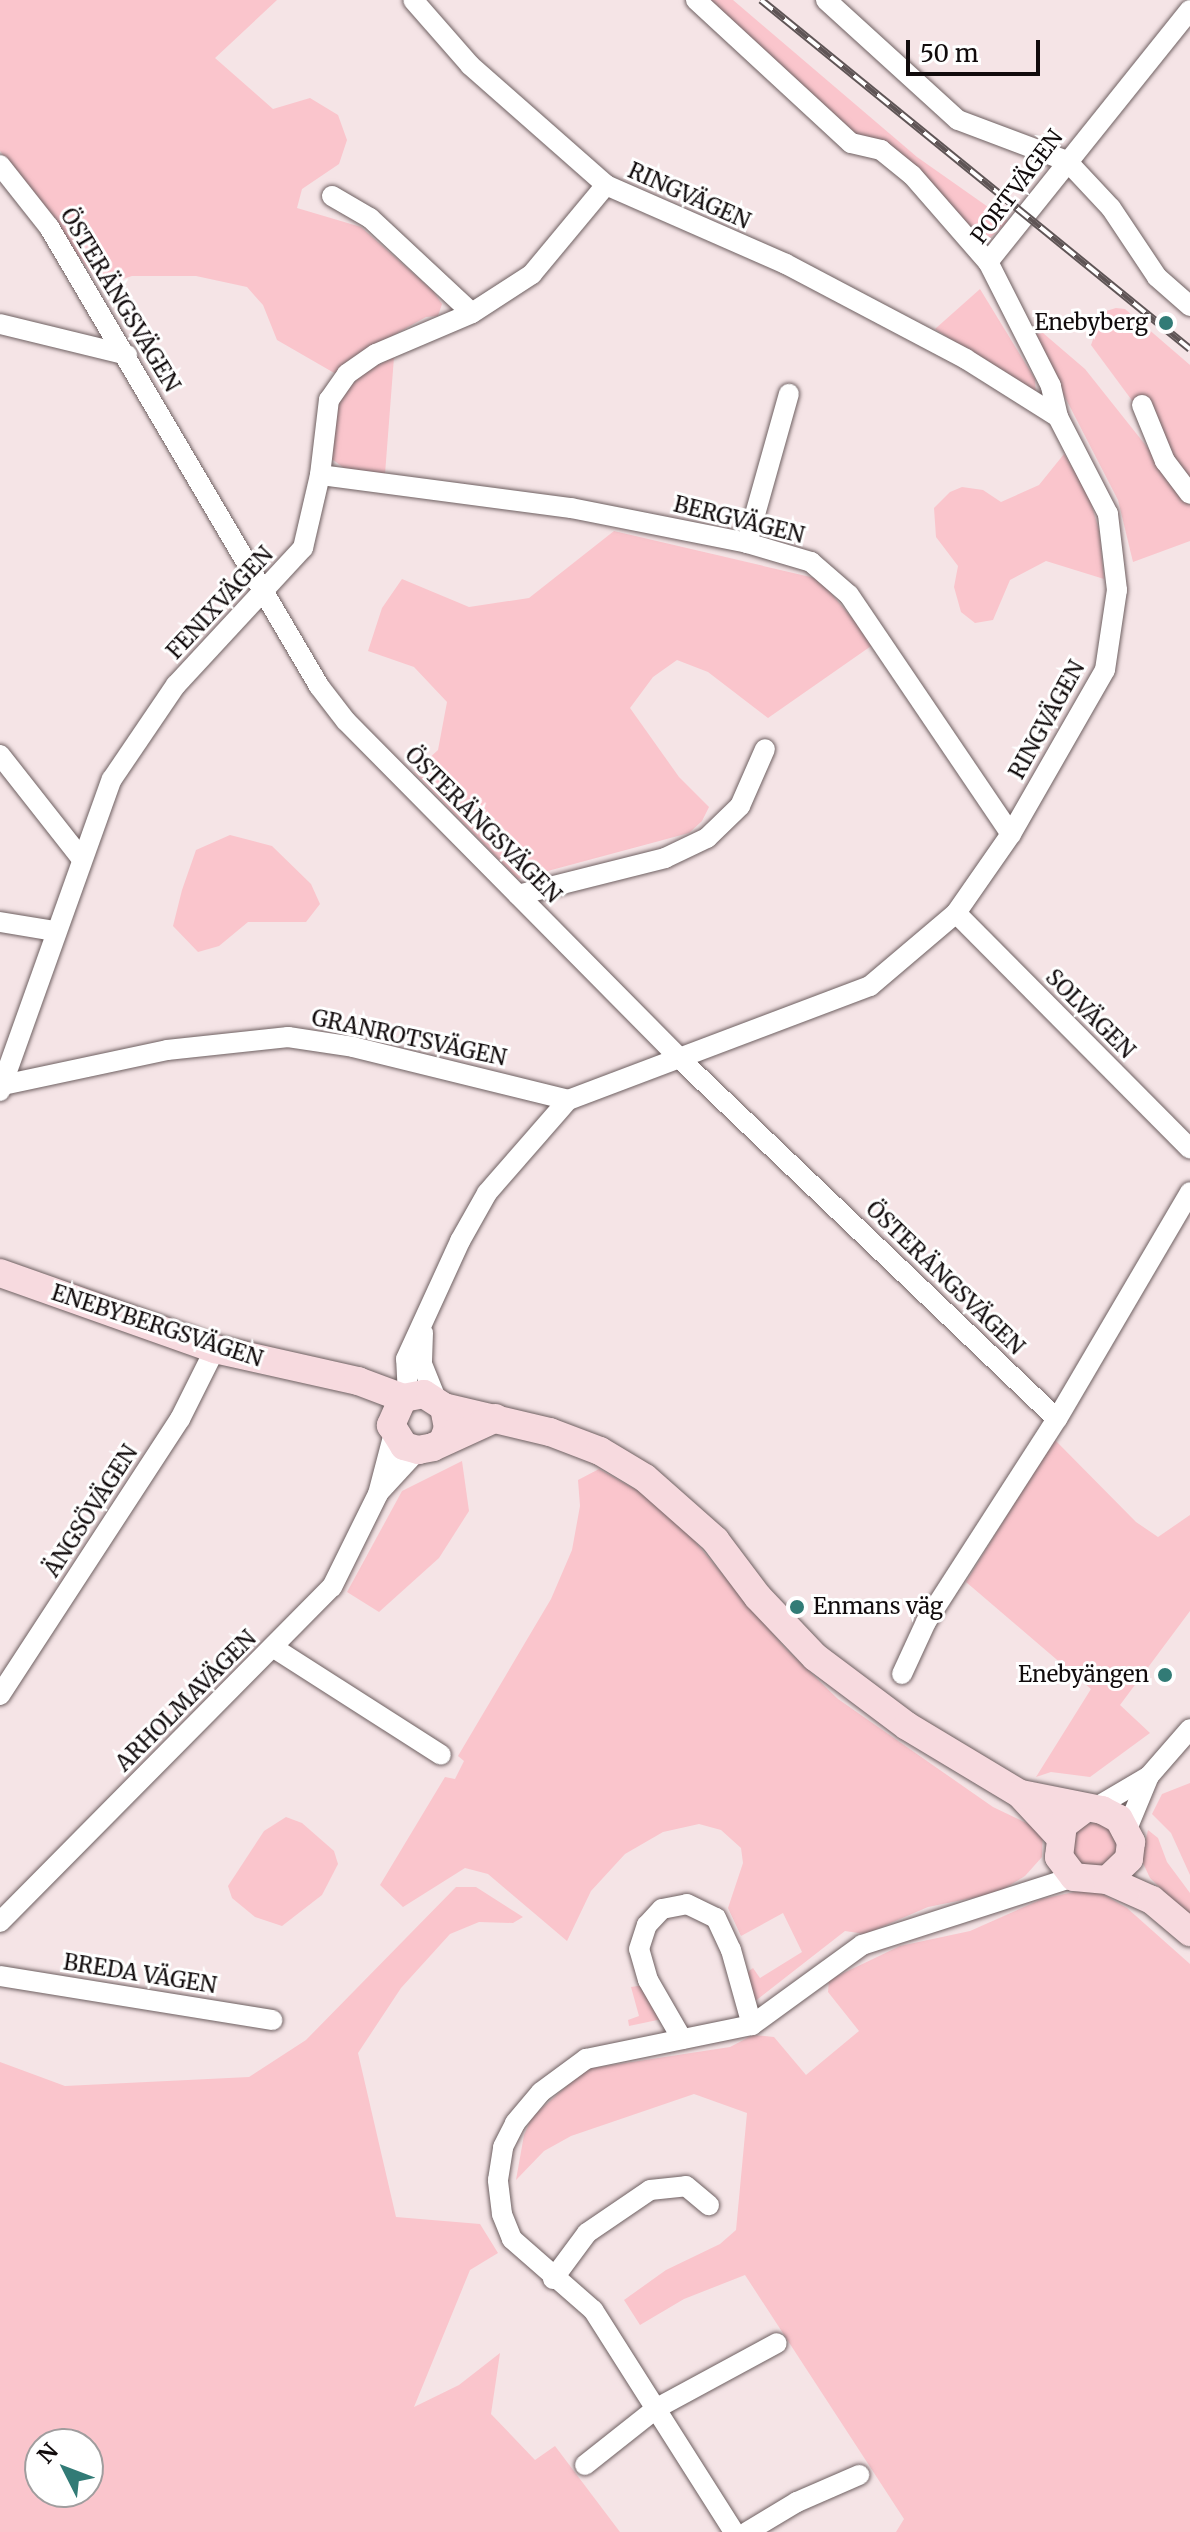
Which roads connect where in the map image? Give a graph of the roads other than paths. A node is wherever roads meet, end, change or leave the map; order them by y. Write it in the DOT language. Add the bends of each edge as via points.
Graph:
graph roads {
  1 [pos="413,0"];
  2 [pos="696,0"];
  3 [pos="826,0"];
  4 [pos="1190,10"];
  5 [pos="1067,161"];
  6 [pos="0,165"];
  7 [pos="606,185"];
  8 [pos="332,196"];
  9 [pos="988,262"];
  10 [pos="1190,306"];
  11 [pos="472,313"];
  12 [pos="0,324"];
  13 [pos="127,355"];
  14 [pos="789,394"];
  15 [pos="1142,405"];
  16 [pos="1058,417"];
  17 [pos="320,475"];
  18 [pos="1190,494"];
  19 [pos="747,543"];
  20 [pos="264,595"];
  21 [pos="765,749"];
  22 [pos="0,755"];
  23 [pos="1011,834"];
  24 [pos="81,858"];
  25 [pos="518,895"];
  26 [pos="956,913"];
  27 [pos="0,922"];
  28 [pos="55,931"];
  29 [pos="680,1059"];
  30 [pos="1,1088"];
  31 [pos="568,1100"];
  32 [pos="1190,1149"];
  33 [pos="1190,1192"];
  34 [pos="0,1273"];
  35 [pos="423,1329"];
  36 [pos="215,1349"];
  37 [pos="315,1376"];
  38 [pos="423,1400"];
  39 [pos="496,1418"];
  40 [pos="1057,1419"];
  41 [pos="393,1429"];
  42 [pos="430,1446"];
  43 [pos="378,1494"];
  44 [pos="274,1648"];
  45 [pos="902,1674"];
  46 [pos="0,1695"];
  47 [pos="1190,1729"];
  48 [pos="441,1755"];
  49 [pos="1149,1776"];
  50 [pos="1020,1794"];
  51 [pos="1089,1809"];
  52 [pos="1127,1829"];
  53 [pos="1064,1856"];
  54 [pos="1129,1859"];
  55 [pos="1107,1880"];
  56 [pos="1152,1900"];
  57 [pos="0,1922"];
  58 [pos="1190,1932"];
  59 [pos="0,1976"];
  60 [pos="272,2020"];
  61 [pos="752,2025"];
  62 [pos="682,2039"];
  63 [pos="709,2205"];
  64 [pos="553,2279"];
  65 [pos="777,2343"];
  66 [pos="657,2408"];
  67 [pos="585,2465"];
  68 [pos="859,2475"];
  69 [pos="734,2532"];
  70 [pos="747,2532"];
  1 -- 7 [label="street, RINGVÄGEN" via="470,65"];
  2 -- 9 [label="street" via="851,143 881,150 912,175"];
  3 -- 5 [label="street" via="958,120"];
  4 -- 5 [label="street, PORTVÄGEN"];
  5 -- 9 [label="street, PORTVÄGEN"];
  5 -- 10 [label="street" via="1111,208 1157,277"];
  6 -- 13 [label="street, ÖSTERÄNGSVÄGEN" via="49,227"];
  7 -- 11 [label="street, FENIXVÄGEN" via="532,274"];
  7 -- 16 [label="street, RINGVÄGEN" via="799,271 966,359"];
  8 -- 11 [label="street" via="370,218"];
  9 -- 16 [label="street, PORTVÄGEN" via="1051,386"];
  11 -- 17 [label="street, FENIXVÄGEN" via="376,354 347,374 329,400"];
  12 -- 13 [label="street"];
  13 -- 20 [label="street, ÖSTERÄNGSVÄGEN"];
  14 -- 19 [label="street"];
  15 -- 18 [label="street" via="1165,461"];
  16 -- 23 [label="street, RINGVÄGEN" via="1108,514 1117,590 1105,670"];
  17 -- 19 [label="street, BERGVÄGEN" via="571,508"];
  17 -- 20 [label="street, FENIXVÄGEN" via="303,548"];
  19 -- 23 [label="street, BERGVÄGEN" via="811,562 849,595"];
  20 -- 24 [label="street, FENIXVÄGEN" via="176,685 112,779"];
  20 -- 25 [label="street, ÖSTERÄNGSVÄGEN" via="346,721"];
  21 -- 25 [label="street" via="740,806 707,838 665,858"];
  22 -- 24 [label="street"];
  23 -- 26 [label="street, RINGVÄGEN"];
  24 -- 28 [label="street, FENIXVÄGEN"];
  25 -- 29 [label="street, ÖSTERÄNGSVÄGEN"];
  26 -- 29 [label="street, RINGVÄGEN" via="870,986"];
  26 -- 32 [label="street, SOLVÄGEN"];
  27 -- 28 [label="street"];
  28 -- 30 [label="street, FENIXVÄGEN"];
  29 -- 31 [label="street, RINGVÄGEN"];
  29 -- 40 [label="street, ÖSTERÄNGSVÄGEN"];
  30 -- 31 [label="street, GRANROTSVÄGEN" via="167,1050 288,1037 353,1047"];
  31 -- 35 [label="street, RINGVÄGEN" via="487,1193"];
  33 -- 40 [label="street"];
  34 -- 36 [label="main road, ENEBYBERGSVÄGEN"];
  35 -- 38 [label="street, RINGVÄGEN"];
  35 -- 38 [label="street, RINGVÄGEN" via="406,1359"];
  36 -- 37 [label="main road, ENEBYBERGSVÄGEN"];
  36 -- 46 [label="street, ÄNGSÖVÄGEN" via="180,1419"];
  37 -- 38 [label="main road, ENEBYBERGSVÄGEN" via="358,1381"];
  37 -- 41 [label="main road, ENEBYBERGSVÄGEN" via="356,1396"];
  38 -- 39 [label="main road, ENEBYBERGSVÄGEN"];
  38 -- 41 [label="main road"];
  38 -- 42 [label="main road" via="448,1428"];
  39 -- 42 [label="main road"];
  39 -- 50 [label="main road, ENEBYBERGSVÄGEN" via="600,1451 645,1478 715,1540 758,1597 815,1657 900,1721"];
  40 -- 45 [label="street" via="926,1622"];
  41 -- 42 [label="main road, ENEBYBERGSVÄGEN" via="404,1446"];
  41 -- 43 [label="street, ARHOLMAVÄGEN"];
  42 -- 43 [label="street, ARHOLMAVÄGEN"];
  43 -- 44 [label="street, ARHOLMAVÄGEN" via="332,1587"];
  44 -- 48 [label="street"];
  44 -- 57 [label="street, ARHOLMAVÄGEN"];
  47 -- 49 [label="street"];
  49 -- 51 [label="street"];
  49 -- 52 [label="street"];
  50 -- 51 [label="main road, ENEBYBERGSVÄGEN"];
  50 -- 53 [label="main road, ENEBYBERGSVÄGEN"];
  51 -- 52 [label="main road, ENEBYBERGSVÄGEN" via="1110,1812"];
  51 -- 53 [label="main road" via="1071,1816"];
  52 -- 54 [label="main road"];
  53 -- 55 [label="main road"];
  53 -- 61 [label="street" via="1023,1892 862,1945"];
  54 -- 55 [label="main road"];
  54 -- 56 [label="main road"];
  55 -- 56 [label="main road"];
  56 -- 58 [label="main road"];
  59 -- 60 [label="street, BREDA VÄGEN"];
  61 -- 62 [label="street"];
  61 -- 62 [label="street" via="731,1950 716,1918 687,1904 662,1909 647,1925 639,1949 648,1980"];
  62 -- 64 [label="street" via="586,2059 541,2092 515,2123 503,2147 502,2214 512,2239"];
  63 -- 64 [label="street" via="686,2186 650,2190 587,2233"];
  64 -- 66 [label="street" via="593,2310"];
  65 -- 66 [label="street"];
  66 -- 67 [label="street"];
  66 -- 69 [label="street"];
  68 -- 70 [label="street" via="797,2502"];
}
